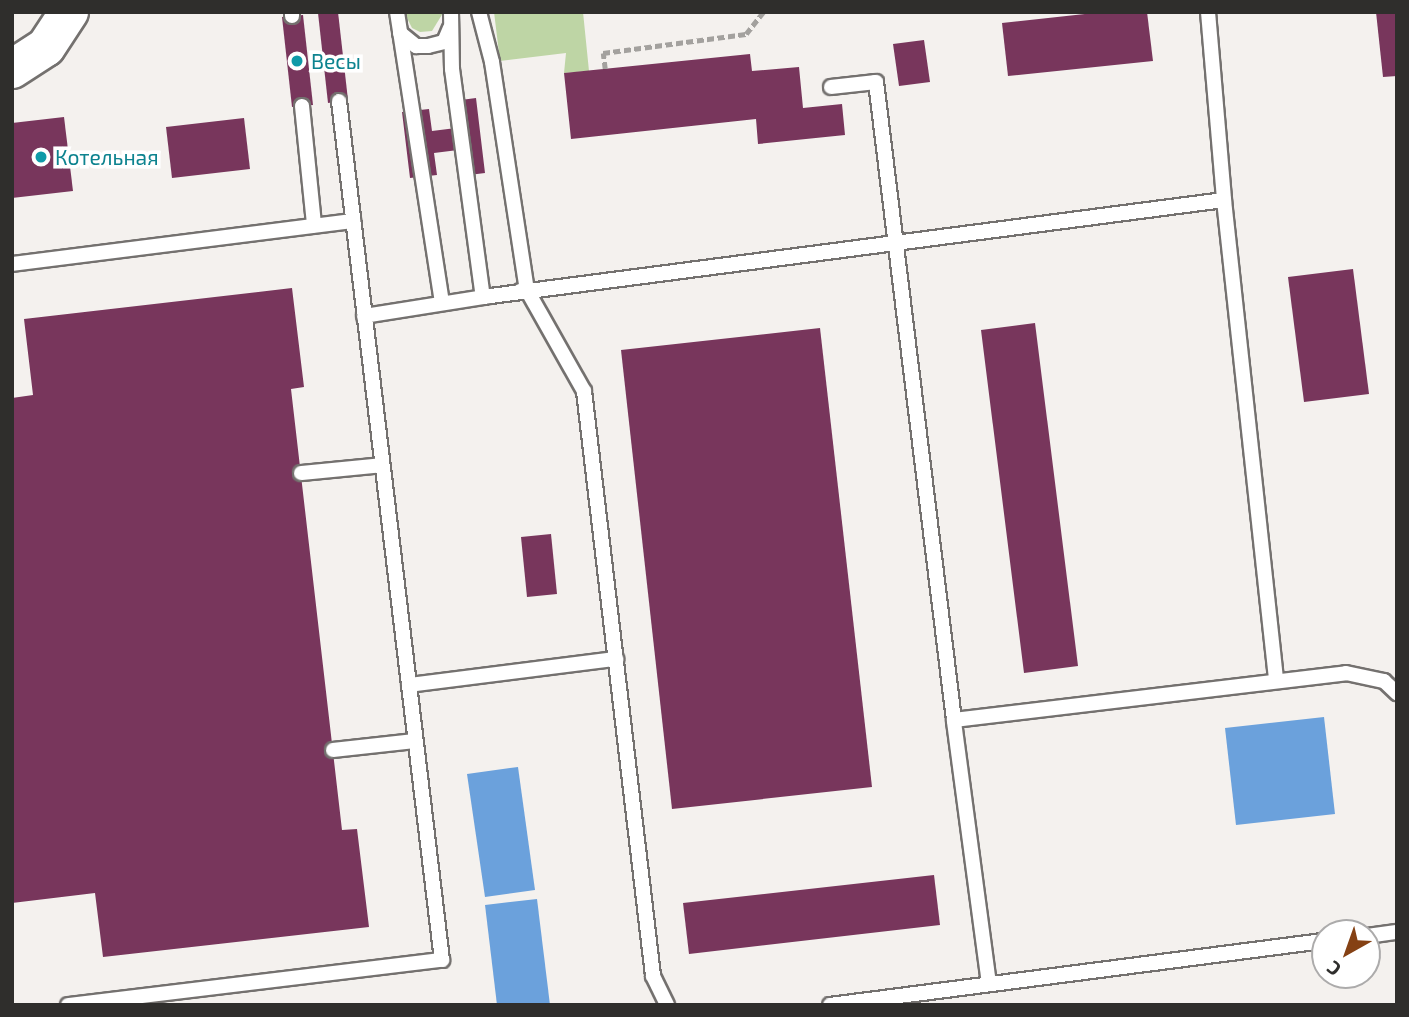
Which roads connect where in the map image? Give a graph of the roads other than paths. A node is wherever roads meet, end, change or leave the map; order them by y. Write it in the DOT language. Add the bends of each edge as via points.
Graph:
graph roads {
  1 [pos="69,12"];
  2 [pos="397,12"];
  3 [pos="479,12"];
  4 [pos="1208,12"];
  5 [pos="451,18"];
  6 [pos="400,33"];
  7 [pos="12,69"];
  8 [pos="831,87"];
  9 [pos="339,102"];
  10 [pos="302,106"];
  11 [pos="1224,200"];
  12 [pos="353,221"];
  13 [pos="314,225"];
  14 [pos="895,240"];
  15 [pos="12,264"];
  16 [pos="527,290"];
  17 [pos="483,297"];
  18 [pos="442,303"];
  19 [pos="365,316"];
  20 [pos="382,465"];
  21 [pos="301,474"];
  22 [pos="616,659"];
  23 [pos="1276,680"];
  24 [pos="409,685"];
  25 [pos="1397,693"];
  26 [pos="954,720"];
  27 [pos="415,741"];
  28 [pos="333,750"];
  29 [pos="1311,943"];
  30 [pos="989,984"];
  31 [pos="68,1005"];
  32 [pos="667,1005"];
  33 [pos="830,1005"];
  1 -- 7 [label="street" via="46,47"];
  2 -- 6 [label="lane"];
  3 -- 16 [label="lane" via="492,62"];
  4 -- 11 [label="lane"];
  5 -- 6 [label="lane" via="444,42 415,46"];
  5 -- 17 [label="lane" via="452,69"];
  6 -- 18 [label="lane"];
  8 -- 14 [label="lane" via="876,82"];
  9 -- 12 [label="lane"];
  10 -- 13 [label="lane"];
  11 -- 14 [label="lane"];
  11 -- 23 [label="lane"];
  12 -- 13 [label="lane"];
  12 -- 19 [label="lane"];
  13 -- 15 [label="lane"];
  14 -- 16 [label="lane"];
  14 -- 26 [label="lane"];
  16 -- 17 [label="lane"];
  16 -- 22 [label="lane" via="584,391"];
  17 -- 18 [label="lane"];
  18 -- 19 [label="lane"];
  19 -- 20 [label="lane"];
  20 -- 21 [label="lane"];
  20 -- 24 [label="lane"];
  22 -- 24 [label="lane"];
  22 -- 32 [label="lane" via="653,976"];
  23 -- 25 [label="lane" via="1346,673 1384,681"];
  23 -- 26 [label="lane"];
  24 -- 27 [label="lane"];
  26 -- 30 [label="lane"];
  27 -- 28 [label="lane"];
  27 -- 31 [label="lane" via="442,960"];
  29 -- 30 [label="lane"];
  30 -- 33 [label="lane"];
}
